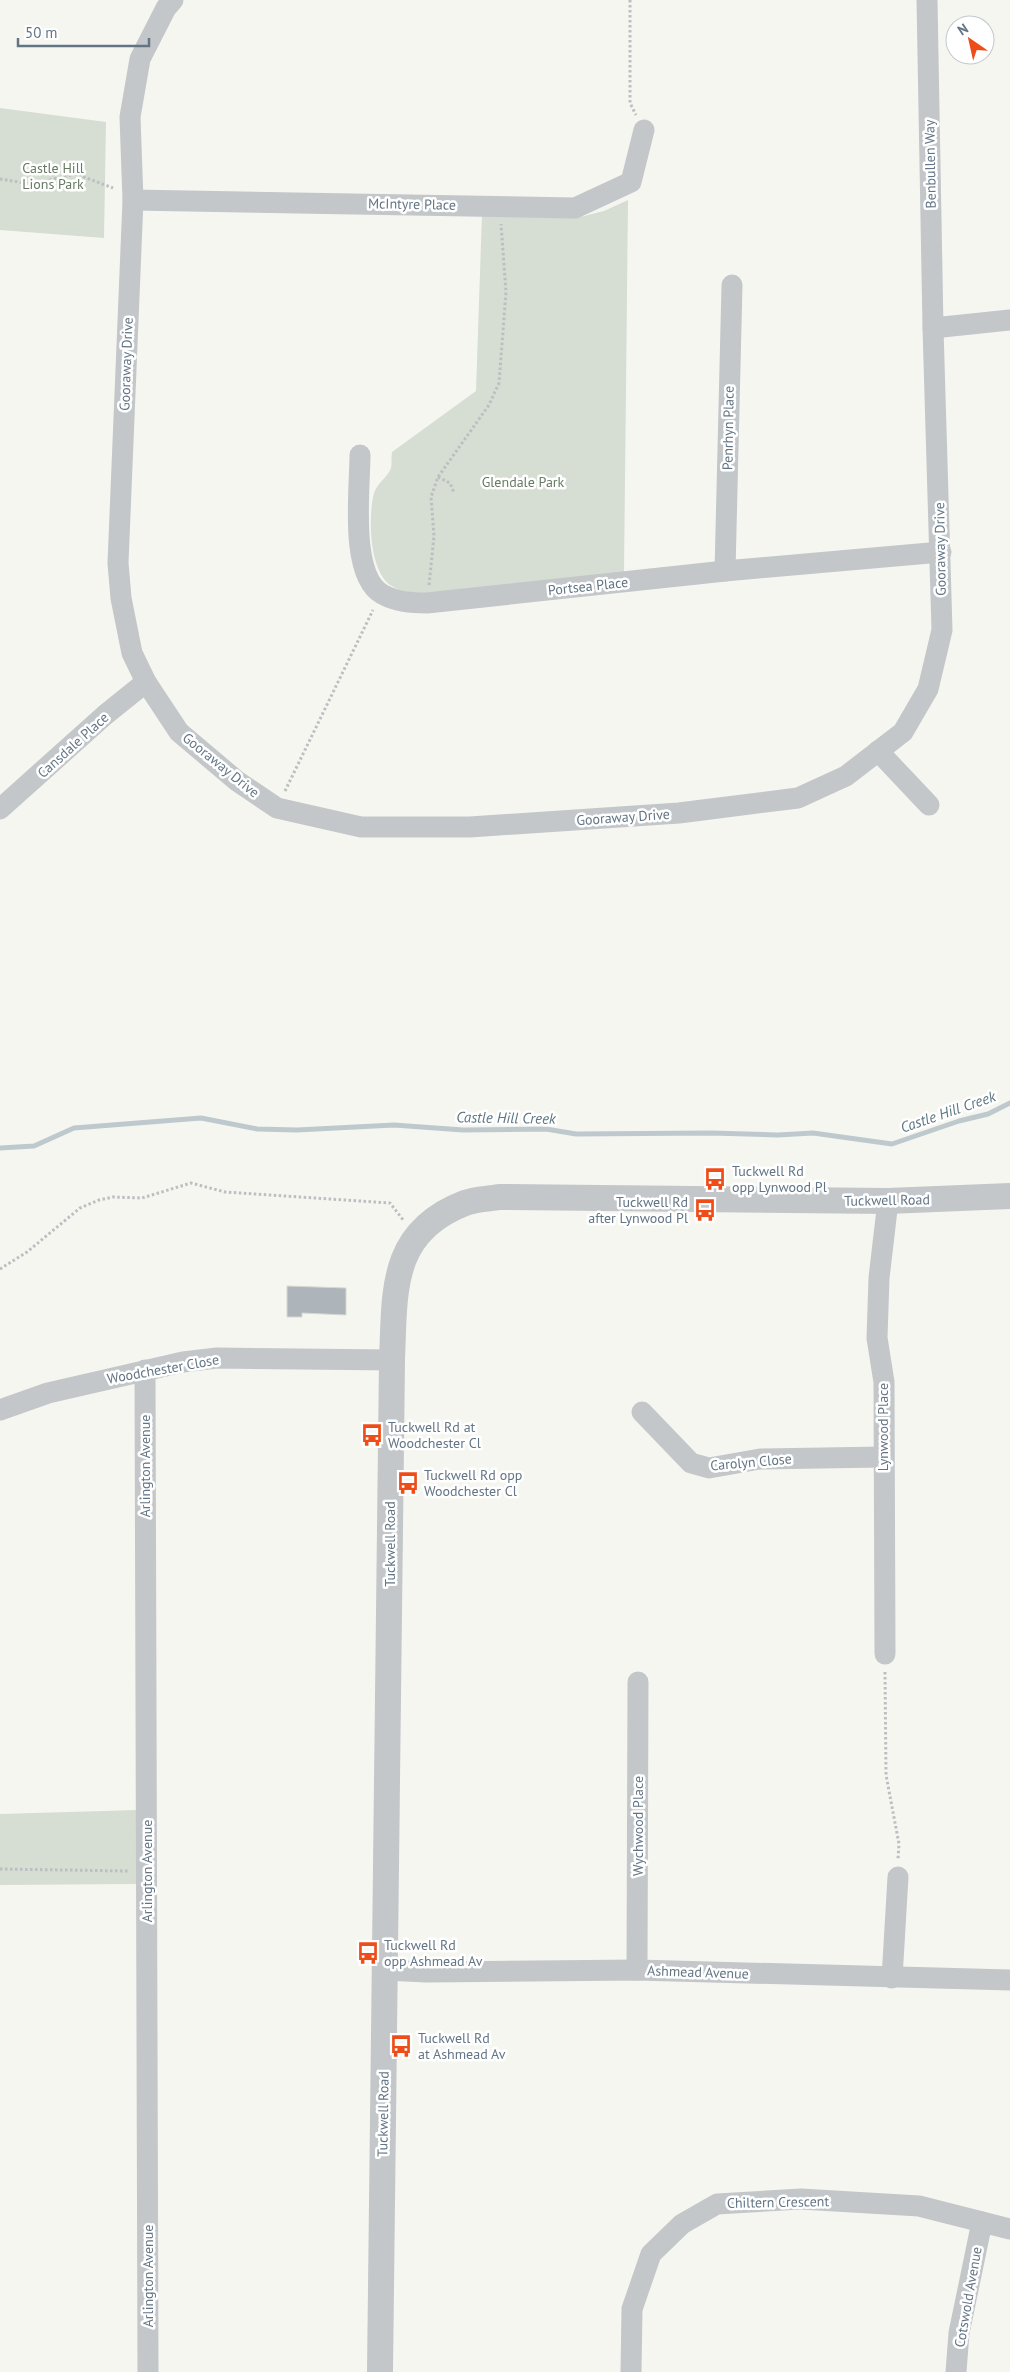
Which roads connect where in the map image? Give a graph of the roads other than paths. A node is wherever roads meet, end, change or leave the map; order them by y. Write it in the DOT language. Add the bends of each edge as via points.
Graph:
graph roads {
  1 [pos="173,0"];
  2 [pos="927,0"];
  3 [pos="644,130"];
  4 [pos="133,200"];
  5 [pos="732,285"];
  6 [pos="1010,320"];
  7 [pos="933,328"];
  8 [pos="360,455"];
  9 [pos="941,552"];
  10 [pos="725,571"];
  11 [pos="146,682"];
  12 [pos="878,751"];
  13 [pos="3,803"];
  14 [pos="929,805"];
  15 [pos="1010,1196"];
  16 [pos="888,1201"];
  17 [pos="392,1360"];
  18 [pos="145,1370"];
  19 [pos="0,1410"];
  20 [pos="642,1412"];
  21 [pos="883,1457"];
  22 [pos="885,1654"];
  23 [pos="638,1682"];
  24 [pos="898,1877"];
  25 [pos="385,1970"];
  26 [pos="637,1970"];
  27 [pos="892,1978"];
  28 [pos="1010,1980"];
  29 [pos="982,2222"];
  30 [pos="1010,2229"];
  31 [pos="148,2372"];
  32 [pos="380,2372"];
  33 [pos="631,2372"];
  34 [pos="956,2372"];
  1 -- 4 [label="street, Gooraway Drive" via="140,59 130,117"];
  2 -- 7 [label="street, Benbullen Way"];
  3 -- 4 [label="street, McIntyre Place" via="631,182 575,208"];
  4 -- 11 [label="street, Gooraway Drive" via="118,563 132,653"];
  5 -- 10 [label="street, Penrhyn Place"];
  6 -- 7 [label="street"];
  7 -- 9 [label="street, Gooraway Drive"];
  8 -- 10 [label="street, Portsea Place" via="358,548 366,575 381,594 404,603"];
  9 -- 10 [label="street, Portsea Place"];
  9 -- 12 [label="street, Gooraway Drive" via="942,630 928,689 903,732"];
  11 -- 12 [label="street, Gooraway Drive" via="179,732 237,781 277,808 361,827 470,827 679,813 798,798 846,776"];
  11 -- 13 [label="street, Cansdale Place"];
  12 -- 14 [label="street"];
  15 -- 16 [label="street, Tuckwell Road"];
  16 -- 17 [label="street, Tuckwell Road" via="499,1197 466,1203 435,1218 416,1235 403,1260 395,1289"];
  16 -- 21 [label="street, Lynwood Place" via="879,1278 877,1338 884,1382"];
  17 -- 18 [label="street, Woodchester Close" via="217,1358"];
  17 -- 25 [label="street, Tuckwell Road"];
  18 -- 19 [label="street, Woodchester Close" via="48,1393"];
  18 -- 31 [label="street, Arlington Avenue"];
  20 -- 21 [label="street, Carolyn Close" via="691,1463 709,1468 760,1459"];
  21 -- 22 [label="street, Lynwood Place"];
  23 -- 26 [label="street, Wychwood Place"];
  24 -- 27 [label="street"];
  25 -- 26 [label="street, Ashmead Avenue"];
  25 -- 32 [label="street, Tuckwell Road"];
  26 -- 27 [label="street, Ashmead Avenue"];
  27 -- 28 [label="street, Ashmead Avenue"];
  29 -- 30 [label="street, Chiltern Crescent"];
  29 -- 33 [label="street, Chiltern Crescent" via="919,2206 801,2200 717,2204 682,2224 651,2254 632,2309"];
  29 -- 34 [label="street, Cotswold Avenue" via="959,2333"];
}
